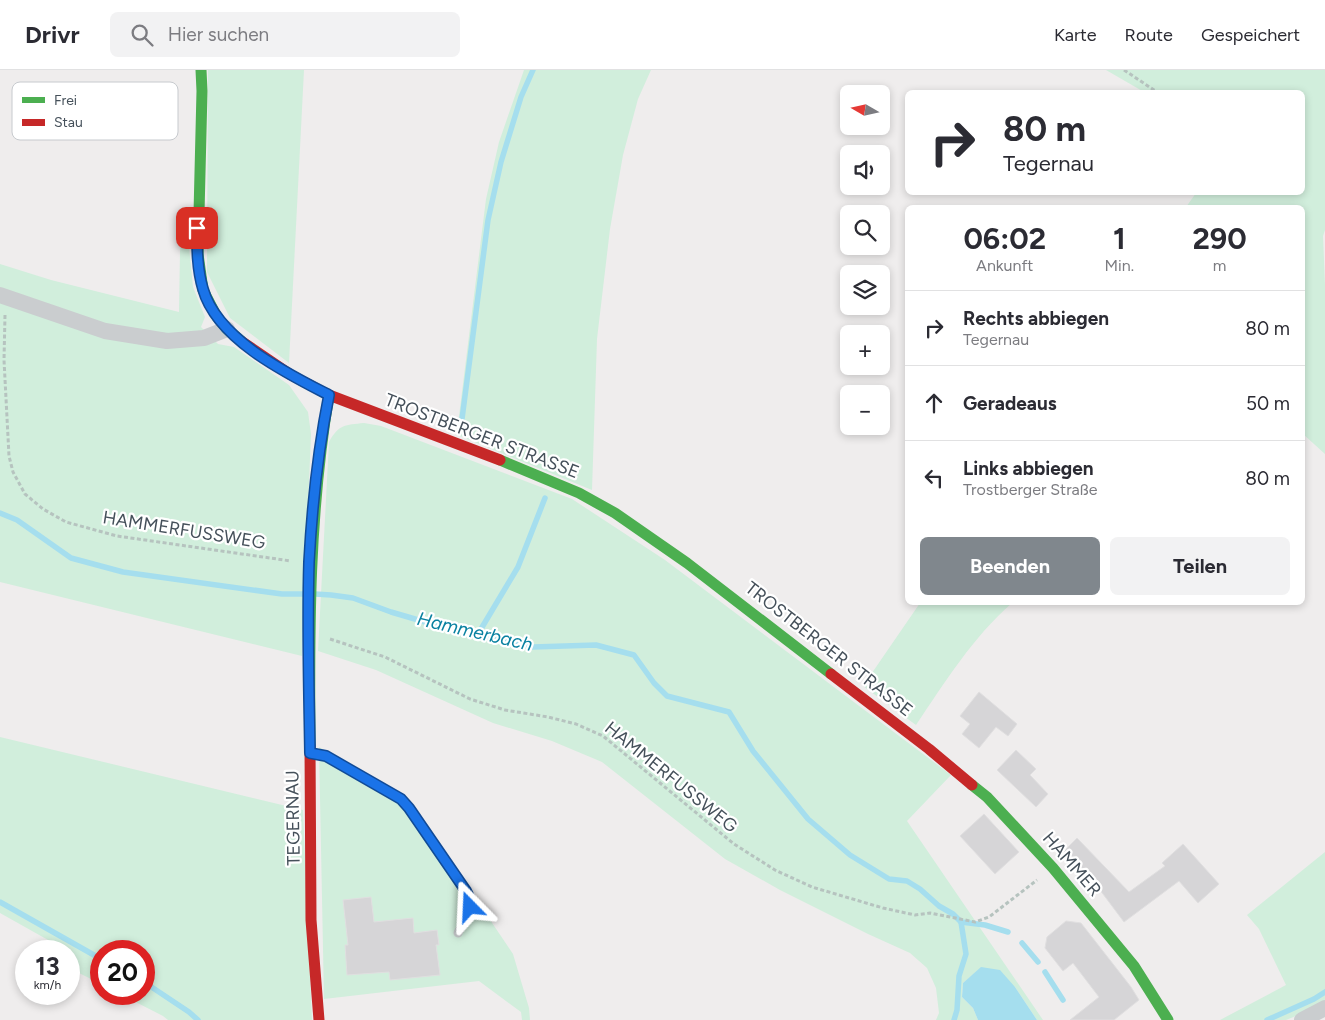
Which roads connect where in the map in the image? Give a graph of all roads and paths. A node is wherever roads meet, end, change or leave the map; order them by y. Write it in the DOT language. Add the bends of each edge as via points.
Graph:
graph roads {
  1 [pos="201,70"];
  2 [pos="1124,70"];
  3 [pos="1154,90"];
  4 [pos="2,296"];
  5 [pos="227,329"];
  6 [pos="329,395"];
  7 [pos="309,563"];
  8 [pos="308,631"];
  9 [pos="929,749"];
  10 [pos="310,753"];
  11 [pos="1054,868"];
  12 [pos="458,933"];
  13 [pos="1325,1008"];
  14 [pos="319,1020"];
  15 [pos="1168,1020"];
  16 [pos="1302,1020"];
  1 -- 5 [label="main road, TROSTBERGER STRASSE" via="198,254 203,290"];
  2 -- 3 [label="path"];
  4 -- 5 [label="street" via="105,331 167,341 204,338"];
  4 -- 7 [label="path, HAMMERFUSSWEG" via="12,472 25,494 42,509 66,522 117,536"];
  5 -- 6 [label="main road, TROSTBERGER STRASSE" via="291,375"];
  6 -- 7 [label="main road, TEGERNAU" via="316,476"];
  6 -- 9 [label="main road, TROSTBERGER STRASSE" via="546,478 615,513 687,563"];
  7 -- 8 [label="main road, TEGERNAU"];
  8 -- 10 [label="main road, TEGERNAU"];
  8 -- 11 [label="path, HAMMERFUSSWEG" via="385,657 470,699 505,710 576,724 603,736 734,844 775,870 812,887 915,915 930,913 975,922 989,917"];
  9 -- 11 [label="main road, HAMMER" via="986,796"];
  10 -- 12 [label="lane" via="326,756 401,799 409,808 470,899 470,907"];
  10 -- 14 [label="main road, TEGERNAU" via="314,972"];
  11 -- 15 [label="main road, HAMMER" via="1134,966"];
  13 -- 16 [label="street"];
}
